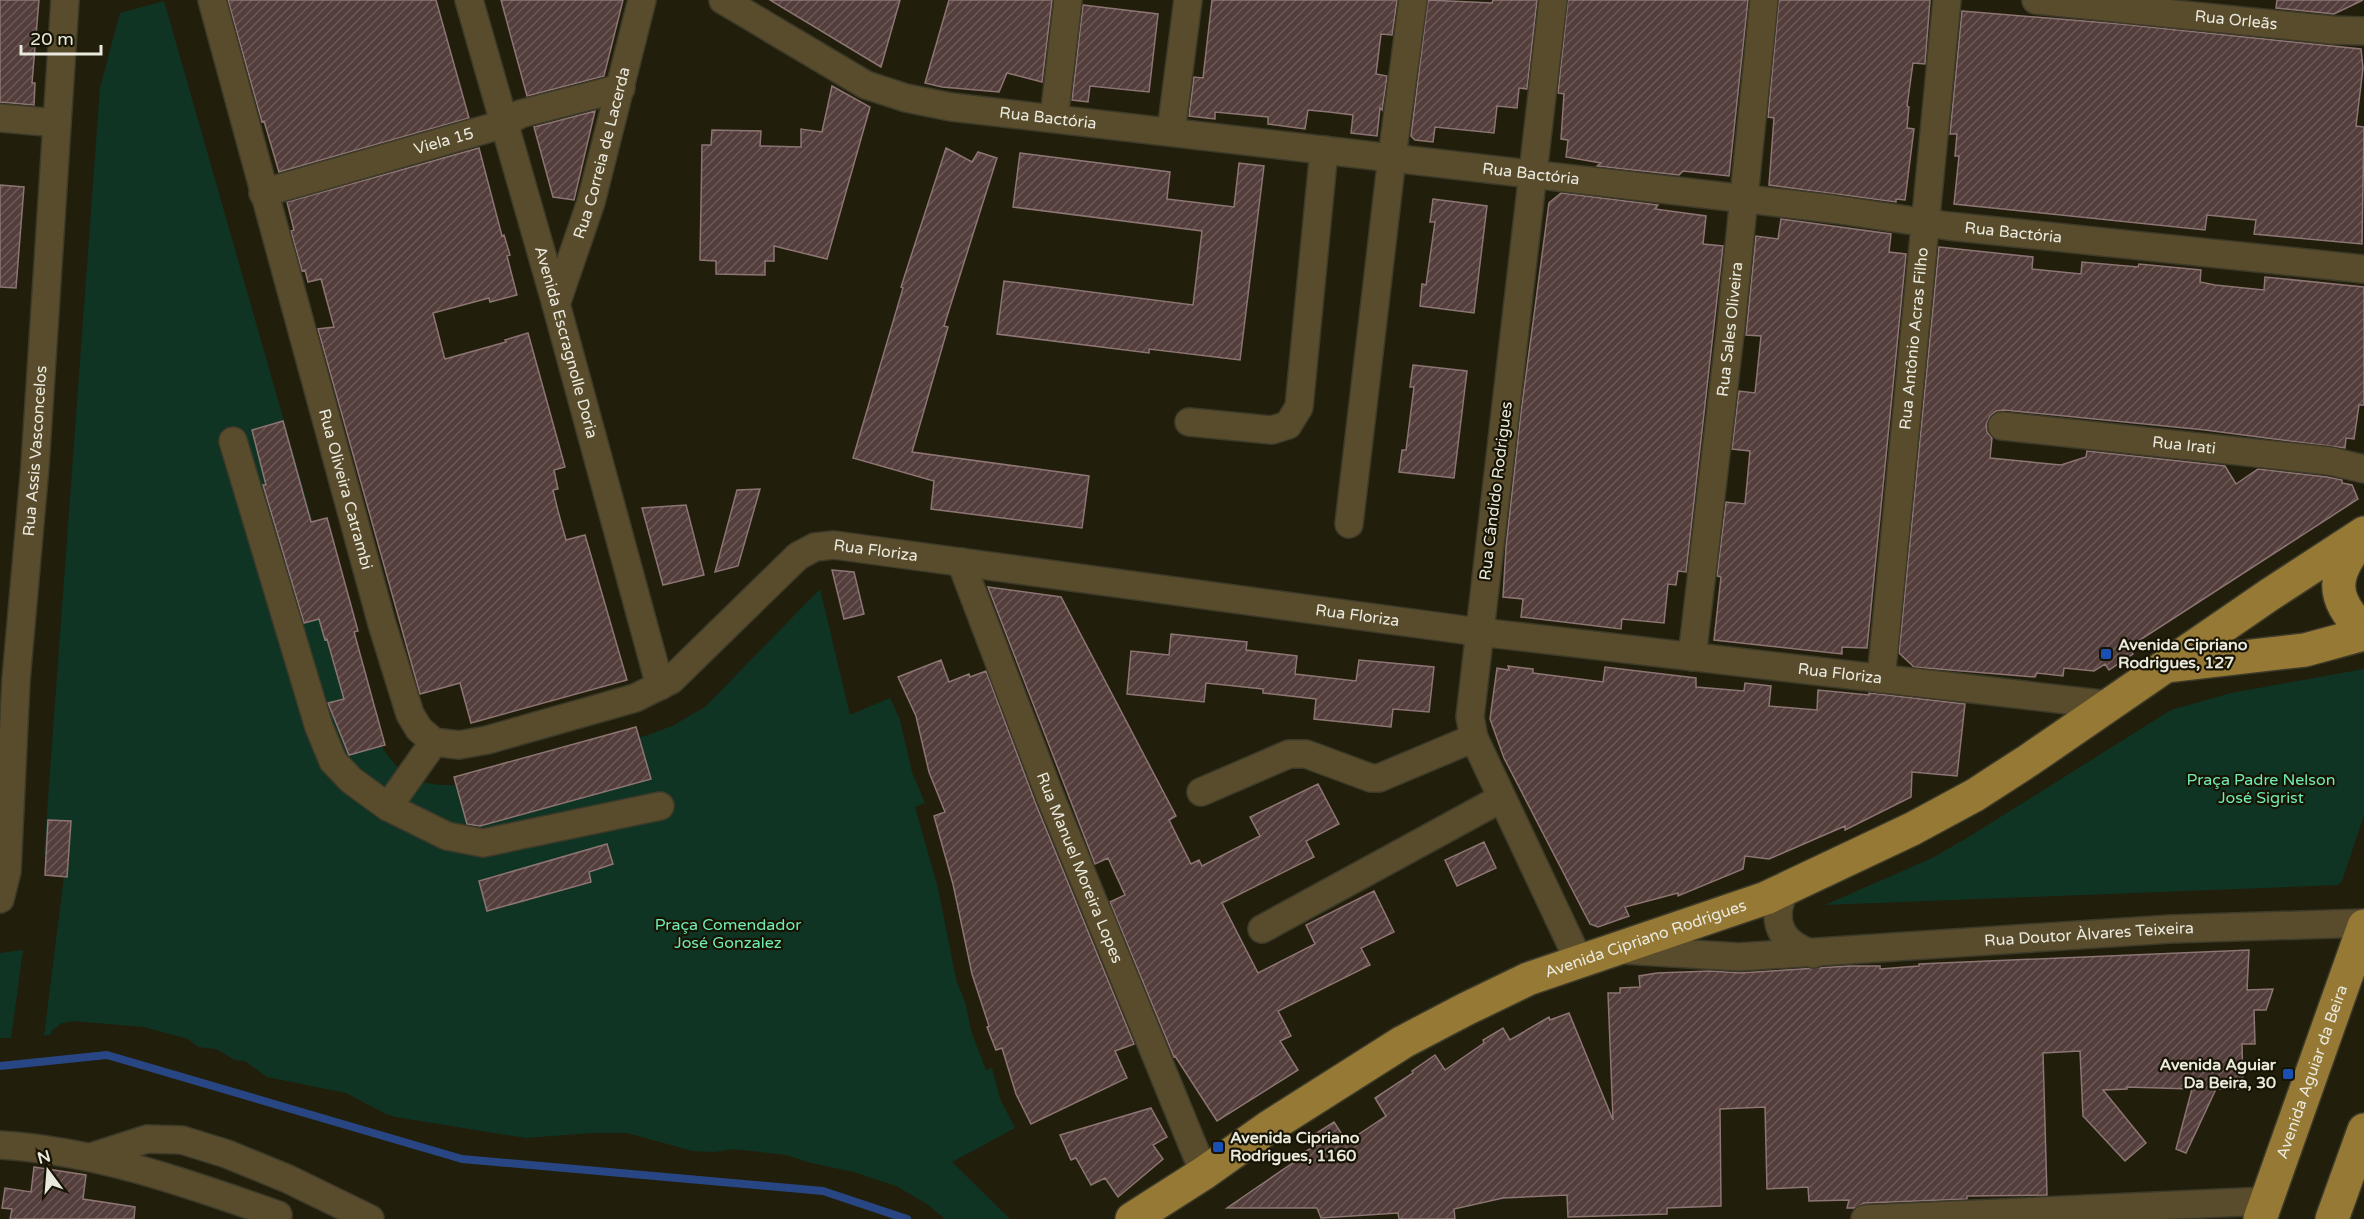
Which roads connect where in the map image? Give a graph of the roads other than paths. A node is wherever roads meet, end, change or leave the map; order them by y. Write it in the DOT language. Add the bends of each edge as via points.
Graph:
graph roads {
  1 [pos="65,0"];
  2 [pos="212,0"];
  3 [pos="469,0"];
  4 [pos="642,0"];
  5 [pos="723,0"];
  6 [pos="1068,0"];
  7 [pos="1188,0"];
  8 [pos="1413,0"];
  9 [pos="1553,0"];
  10 [pos="1764,0"];
  11 [pos="1947,0"];
  12 [pos="2036,0"];
  13 [pos="2364,31"];
  14 [pos="621,88"];
  15 [pos="0,118"];
  16 [pos="1054,118"];
  17 [pos="57,123"];
  18 [pos="504,124"];
  19 [pos="1171,132"];
  20 [pos="1324,150"];
  21 [pos="1392,158"];
  22 [pos="1532,175"];
  23 [pos="263,193"];
  24 [pos="1743,199"];
  25 [pos="1924,223"];
  26 [pos="2364,269"];
  27 [pos="556,304"];
  28 [pos="1189,422"];
  29 [pos="2002,426"];
  30 [pos="233,441"];
  31 [pos="2364,469"];
  32 [pos="1349,524"];
  33 [pos="2364,535"];
  34 [pos="961,562"];
  35 [pos="11,604"];
  36 [pos="1479,632"];
  37 [pos="2364,633"];
  38 [pos="1692,657"];
  39 [pos="2164,666"];
  40 [pos="1881,679"];
  41 [pos="660,686"];
  42 [pos="2110,705"];
  43 [pos="1474,738"];
  44 [pos="434,742"];
  45 [pos="1201,792"];
  46 [pos="1502,798"];
  47 [pos="6,799"];
  48 [pos="660,806"];
  49 [pos="388,807"];
  50 [pos="1786,888"];
  51 [pos="0,899"];
  52 [pos="2364,924"];
  53 [pos="1262,929"];
  54 [pos="1616,949"];
  55 [pos="1814,954"];
  56 [pos="1579,961"];
  57 [pos="2364,1131"];
  58 [pos="0,1145"];
  59 [pos="92,1157"];
  60 [pos="1204,1173"];
  61 [pos="2263,1210"];
  62 [pos="278,1215"];
  63 [pos="370,1219"];
  64 [pos="1132,1219"];
  65 [pos="1865,1219"];
  66 [pos="2332,1219"];
  1 -- 17 [label="street, Rua Assis Vasconcelos"];
  2 -- 23 [label="street, Rua Oliveira Catrambi"];
  3 -- 18 [label="street, Avenida Escragnolle Doria"];
  4 -- 14 [label="street, Rua Correia de Lacerda"];
  5 -- 16 [label="street, Rua Bactória" via="866,85 951,107"];
  6 -- 16 [label="street"];
  7 -- 19 [label="street"];
  8 -- 21 [label="street"];
  9 -- 22 [label="street, Rua Cândido Rodrigues"];
  10 -- 24 [label="street, Rua Sales Oliveira"];
  11 -- 25 [label="street, Rua Antônio Acras Filho"];
  12 -- 13 [label="street, Rua Orleãs"];
  14 -- 18 [label="street, Viela 15" via="520,114"];
  14 -- 27 [label="street, Rua Correia de Lacerda" via="591,202"];
  15 -- 17 [label="street"];
  16 -- 19 [label="street, Rua Bactória"];
  17 -- 35 [label="street, Rua Assis Vasconcelos" via="35,466"];
  18 -- 23 [label="street, Viela 15"];
  18 -- 27 [label="street, Avenida Escragnolle Doria"];
  19 -- 20 [label="street, Rua Bactória"];
  20 -- 21 [label="street, Rua Bactória"];
  20 -- 28 [label="street" via="1299,407 1288,425 1272,430"];
  21 -- 22 [label="street, Rua Bactória"];
  21 -- 32 [label="street"];
  22 -- 24 [label="street, Rua Bactória"];
  22 -- 36 [label="street, Rua Cândido Rodrigues"];
  23 -- 44 [label="street, Rua Oliveira Catrambi" via="406,703 419,729"];
  24 -- 25 [label="street, Rua Bactória"];
  24 -- 38 [label="street, Rua Sales Oliveira"];
  25 -- 26 [label="street, Rua Bactória"];
  25 -- 40 [label="street, Rua Antônio Acras Filho"];
  27 -- 41 [label="street, Avenida Escragnolle Doria"];
  29 -- 31 [label="street, Rua Irati" via="2330,461"];
  30 -- 49 [label="street" via="319,727 333,761 351,780"];
  33 -- 37 [label="main road" via="2341,572 2338,589 2341,604"];
  33 -- 39 [label="main road, Avenida Cipriano Rodrigues"];
  34 -- 36 [label="street, Rua Floriza"];
  34 -- 41 [label="street, Rua Floriza" via="834,545 814,547 798,555 699,655"];
  34 -- 60 [label="street, Rua Manuel Moreira Lopes" via="1050,796"];
  35 -- 47 [label="street, Rua Assis Vasconcelos" via="16,680"];
  36 -- 38 [label="street, Rua Floriza"];
  36 -- 43 [label="street, Rua Cândido Rodrigues" via="1470,717"];
  37 -- 39 [label="main road, Avenida Cipriano Rodrigues" via="2305,650"];
  38 -- 40 [label="street, Rua Floriza"];
  39 -- 42 [label="main road, Avenida Cipriano Rodrigues"];
  40 -- 42 [label="street, Rua Floriza"];
  41 -- 44 [label="street" via="635,698 487,740 459,745"];
  42 -- 50 [label="main road, Avenida Cipriano Rodrigues" via="1975,795"];
  43 -- 45 [label="street" via="1379,778 1306,754 1289,754"];
  43 -- 46 [label="street, Rua Cândido Rodrigues"];
  44 -- 49 [label="street"];
  46 -- 53 [label="street"];
  46 -- 56 [label="street, Rua Cândido Rodrigues"];
  47 -- 51 [label="street, Rua Assis Vasconcelos" via="7,871"];
  48 -- 49 [label="street" via="483,843 447,836"];
  50 -- 54 [label="main road, Avenida Cipriano Rodrigues"];
  50 -- 55 [label="street, Rua Doutor Àlvares Teixeira" via="1777,915 1780,930 1788,942"];
  52 -- 55 [label="street, Rua Doutor Àlvares Teixeira" via="2170,929"];
  52 -- 61 [label="main road, Avenida Aguiar da Beira"];
  54 -- 55 [label="street, Rua Doutor Àlvares Teixeira" via="1739,957"];
  54 -- 56 [label="main road, Avenida Cipriano Rodrigues"];
  56 -- 60 [label="main road, Avenida Cipriano Rodrigues" via="1528,979 1403,1042"];
  57 -- 66 [label="main road"];
  58 -- 59 [label="street" via="43,1147"];
  59 -- 62 [label="street" via="170,1177"];
  59 -- 63 [label="street" via="147,1139 182,1140 288,1179"];
  60 -- 64 [label="main road, Avenida Cipriano Rodrigues"];
  61 -- 65 [label="street"];
}
